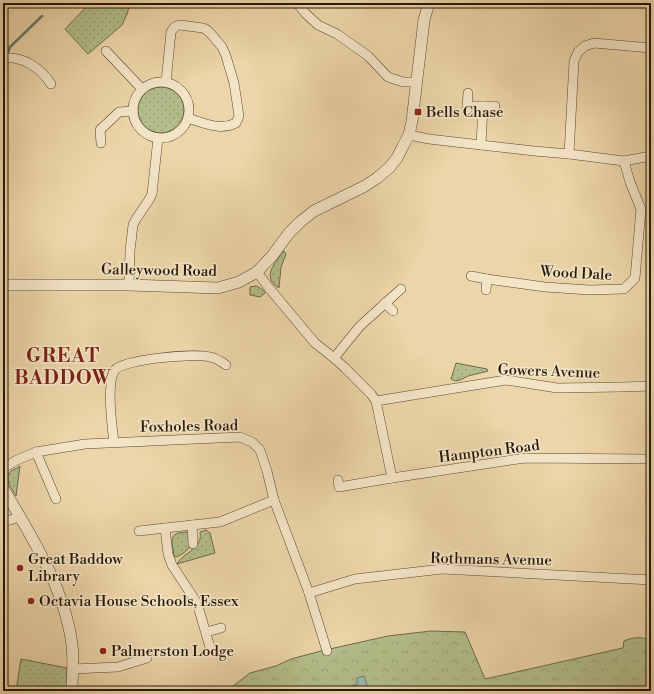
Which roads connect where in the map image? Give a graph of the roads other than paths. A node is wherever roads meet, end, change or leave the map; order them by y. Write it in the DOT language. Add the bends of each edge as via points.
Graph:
graph roads {
  1 [pos="297,3"];
  2 [pos="429,3"];
  3 [pos="651,48"];
  4 [pos="106,51"];
  5 [pos="7,57"];
  6 [pos="49,77"];
  7 [pos="166,82"];
  8 [pos="416,82"];
  9 [pos="142,89"];
  10 [pos="468,93"];
  11 [pos="483,106"];
  12 [pos="495,106"];
  13 [pos="134,111"];
  14 [pos="188,118"];
  15 [pos="409,135"];
  16 [pos="158,138"];
  17 [pos="101,143"];
  18 [pos="481,145"];
  19 [pos="569,154"];
  20 [pos="651,156"];
  21 [pos="624,161"];
  22 [pos="257,272"];
  23 [pos="471,276"];
  24 [pos="487,280"];
  25 [pos="3,285"];
  26 [pos="129,285"];
  27 [pos="401,289"];
  28 [pos="486,290"];
  29 [pos="385,303"];
  30 [pos="393,311"];
  31 [pos="334,358"];
  32 [pos="226,365"];
  33 [pos="651,386"];
  34 [pos="376,401"];
  35 [pos="114,442"];
  36 [pos="36,452"];
  37 [pos="651,459"];
  38 [pos="3,468"];
  39 [pos="392,478"];
  40 [pos="338,480"];
  41 [pos="3,488"];
  42 [pos="56,499"];
  43 [pos="274,500"];
  44 [pos="20,517"];
  45 [pos="3,522"];
  46 [pos="192,525"];
  47 [pos="165,528"];
  48 [pos="139,532"];
  49 [pos="193,544"];
  50 [pos="651,580"];
  51 [pos="309,593"];
  52 [pos="221,628"];
  53 [pos="206,632"];
  54 [pos="210,647"];
  55 [pos="327,651"];
  56 [pos="147,658"];
  57 [pos="73,669"];
  58 [pos="72,691"];
  1 -- 8 [label="street" via="318,24 368,56 388,77 403,82"];
  2 -- 8 [label="street, Galleywood Road" via="424,20"];
  3 -- 19 [label="street" via="594,43 578,52 574,61"];
  4 -- 9 [label="street"];
  5 -- 6 [label="street" via="30,63"];
  7 -- 9 [label="street" via="149,84"];
  7 -- 14 [label="street" via="175,85 188,99"];
  7 -- 14 [label="street" via="172,29 180,25 207,30 222,47 226,56 234,83 239,116 236,123 226,126 215,126"];
  8 -- 15 [label="street, Galleywood Road"];
  9 -- 13 [label="street" via="134,103"];
  10 -- 11 [label="street" via="467,108"];
  11 -- 12 [label="street"];
  11 -- 18 [label="street"];
  13 -- 16 [label="street" via="135,119 144,132"];
  13 -- 17 [label="street" via="119,112 100,130"];
  14 -- 16 [label="street" via="177,133"];
  15 -- 18 [label="street"];
  15 -- 22 [label="street, Galleywood Road" via="389,168 365,186 314,211 300,222"];
  16 -- 26 [label="street" via="152,194 133,225"];
  18 -- 19 [label="street"];
  19 -- 21 [label="street"];
  20 -- 21 [label="street"];
  21 -- 24 [label="street, Wood Dale" via="641,209 636,278 624,289 589,290"];
  22 -- 26 [label="street, Galleywood Road" via="239,282 218,288"];
  22 -- 31 [label="street" via="315,343"];
  23 -- 24 [label="street, Wood Dale"];
  24 -- 28 [label="street"];
  25 -- 26 [label="street, Galleywood Road"];
  27 -- 29 [label="street"];
  29 -- 30 [label="street"];
  29 -- 31 [label="street" via="360,326"];
  31 -- 34 [label="street"];
  32 -- 35 [label="street" via="210,357 188,356 152,359 115,370 111,378 110,392"];
  33 -- 34 [label="street, Gowers Avenue" via="557,388 506,380"];
  34 -- 39 [label="street"];
  35 -- 36 [label="street, Foxholes Road"];
  35 -- 43 [label="street, Foxholes Road" via="240,437 252,442 260,450"];
  36 -- 38 [label="street, Foxholes Road"];
  36 -- 42 [label="street"];
  37 -- 39 [label="street, Hampton Road" via="525,458"];
  39 -- 40 [label="street, Hampton Road" via="340,488"];
  41 -- 44 [label="street"];
  43 -- 46 [label="street" via="220,522"];
  43 -- 51 [label="street, Foxholes Road"];
  44 -- 45 [label="street"];
  44 -- 57 [label="street" via="52,577 68,621"];
  46 -- 47 [label="street"];
  46 -- 49 [label="street"];
  47 -- 48 [label="street"];
  47 -- 53 [label="street" via="172,566 197,603"];
  50 -- 51 [label="street, Rothmans Avenue" via="442,569 354,579"];
  51 -- 55 [label="street, Foxholes Road"];
  52 -- 53 [label="street"];
  53 -- 54 [label="street"];
  56 -- 57 [label="street" via="118,667"];
  57 -- 58 [label="street"];
}
